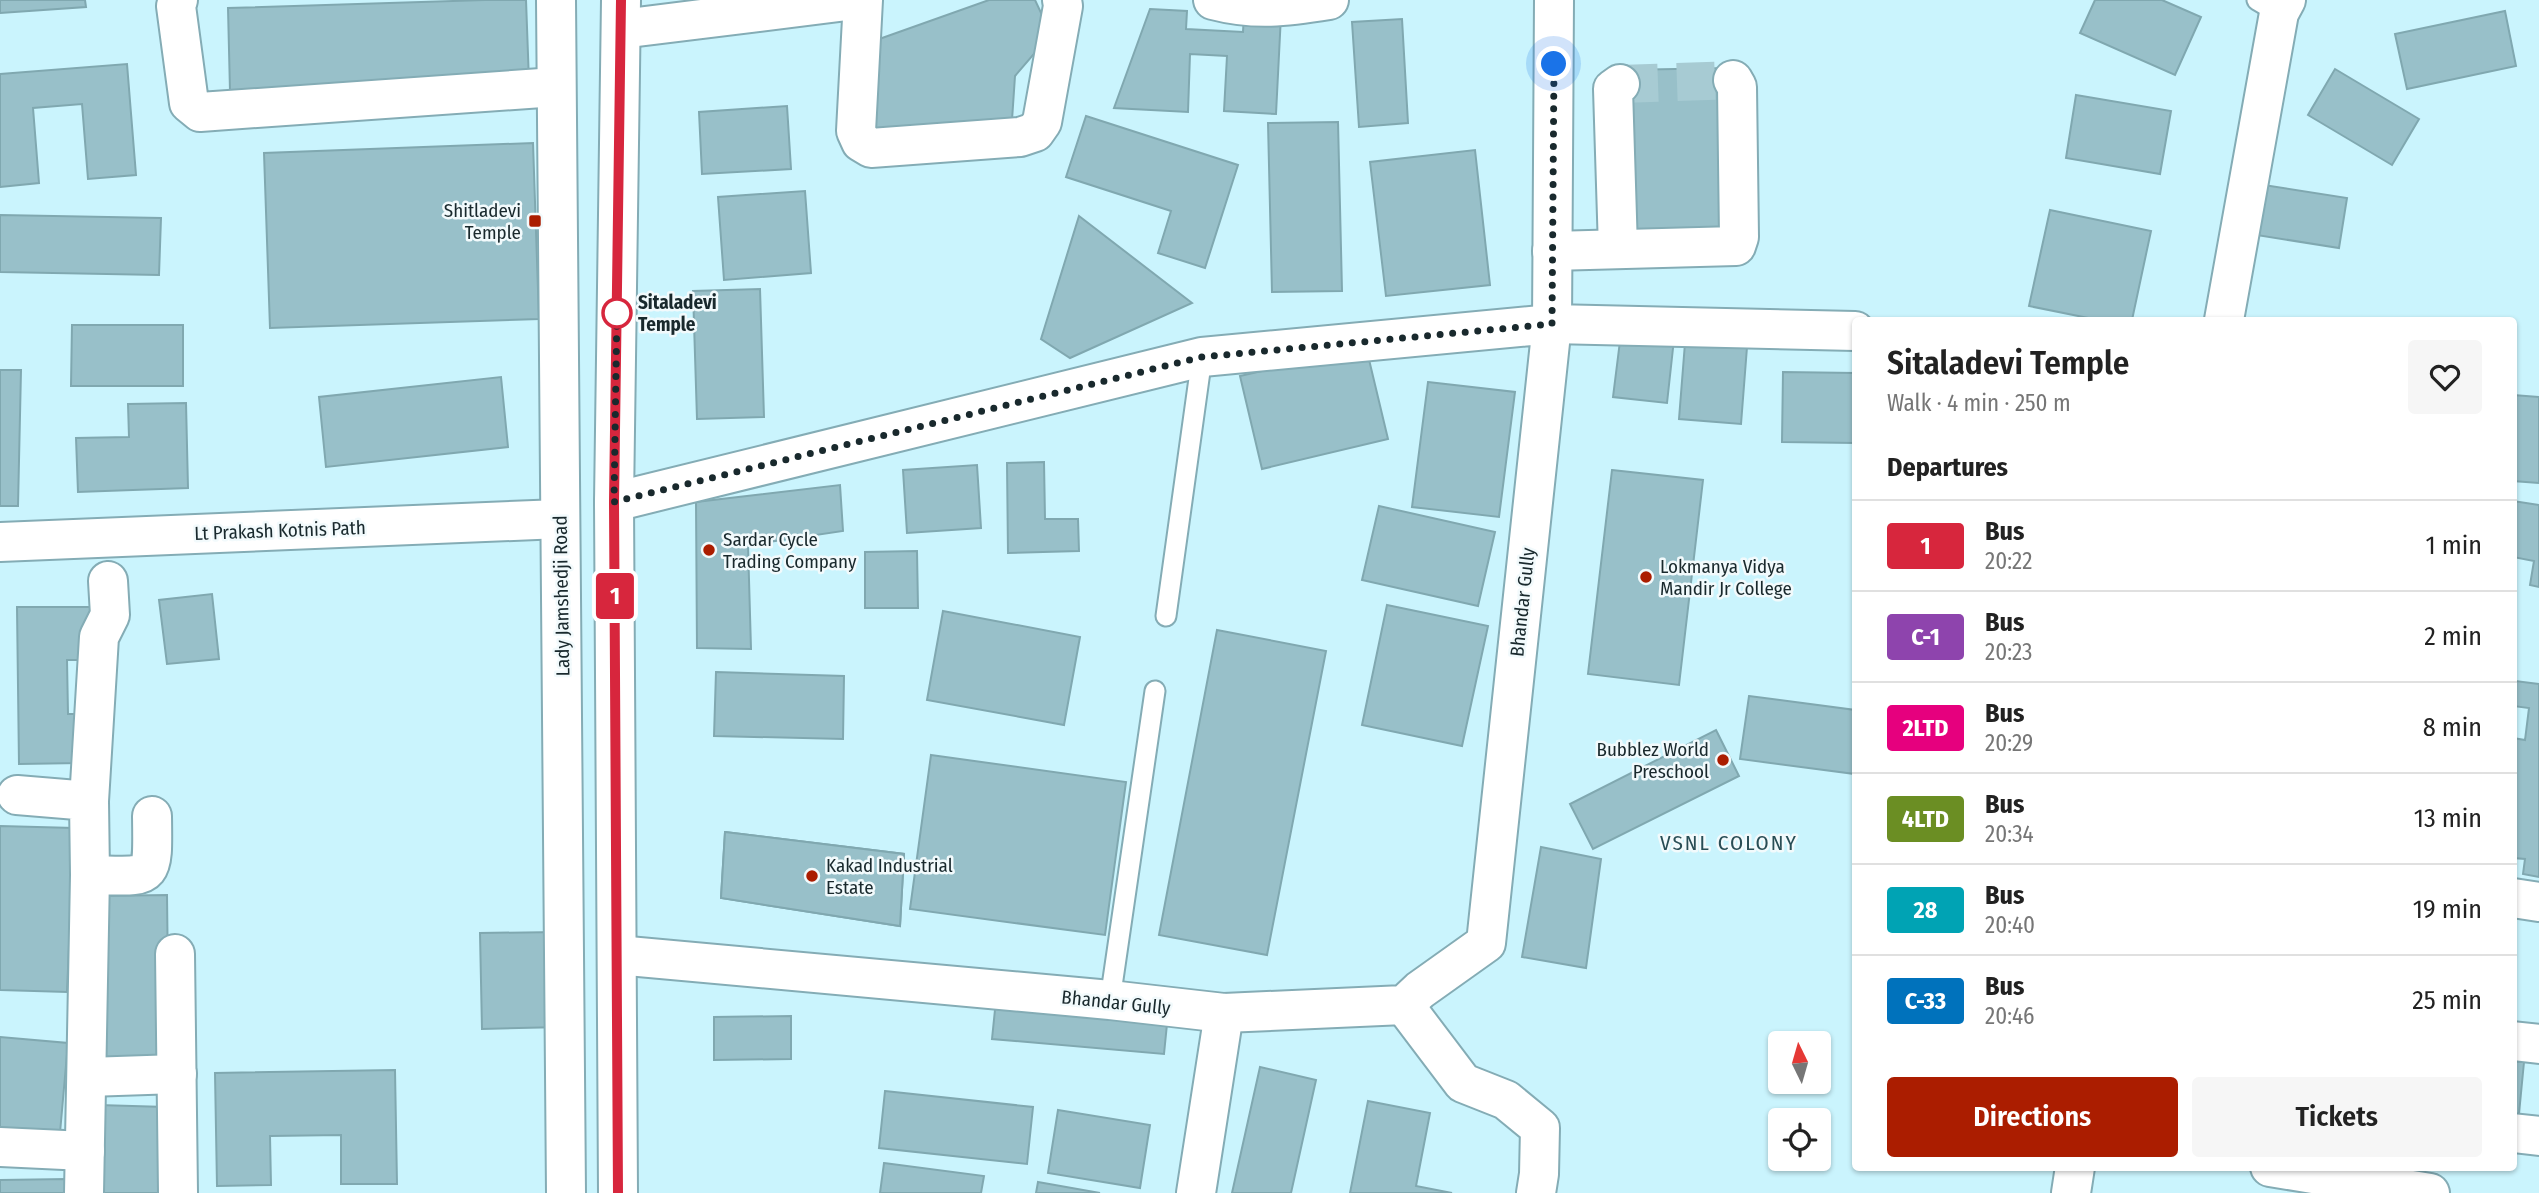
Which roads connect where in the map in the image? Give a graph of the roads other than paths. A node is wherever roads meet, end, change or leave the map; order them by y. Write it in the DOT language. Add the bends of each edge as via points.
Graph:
graph roads {
  1 [pos="178,0"];
  2 [pos="556,0"];
  3 [pos="855,0"];
  4 [pos="863,0"];
  5 [pos="1062,0"];
  6 [pos="1213,0"];
  7 [pos="1329,0"];
  8 [pos="1554,0"];
  9 [pos="1280,4"];
  10 [pos="2274,4"];
  11 [pos="621,14"];
  12 [pos="1733,80"];
  13 [pos="1620,84"];
  14 [pos="556,87"];
  15 [pos="1618,249"];
  16 [pos="1552,250"];
  17 [pos="2224,317"];
  18 [pos="1552,324"];
  19 [pos="1852,331"];
  20 [pos="1202,357"];
  21 [pos="614,502"];
  22 [pos="560,519"];
  23 [pos="0,542"];
  24 [pos="108,581"];
  25 [pos="1166,616"];
  26 [pos="1155,691"];
  27 [pos="17,795"];
  28 [pos="89,801"];
  29 [pos="152,816"];
  30 [pos="90,875"];
  31 [pos="2517,899"];
  32 [pos="2539,902"];
  33 [pos="175,954"];
  34 [pos="617,955"];
  35 [pos="1111,1000"];
  36 [pos="1404,1005"];
  37 [pos="1224,1013"];
  38 [pos="2517,1041"];
  39 [pos="2539,1044"];
  40 [pos="177,1074"];
  41 [pos="88,1077"];
  42 [pos="2517,1133"];
  43 [pos="2539,1136"];
  44 [pos="0,1147"];
  45 [pos="85,1151"];
  46 [pos="2074,1171"];
  47 [pos="2295,1171"];
  48 [pos="1538,1184"];
  49 [pos="84,1193"];
  50 [pos="178,1193"];
  51 [pos="566,1193"];
  52 [pos="618,1193"];
  53 [pos="1196,1193"];
  54 [pos="2071,1193"];
  55 [pos="2430,1193"];
  1 -- 14 [label="street" via="189,103 200,112"];
  2 -- 14 [label="street, Lady Jamshedji Road"];
  3 -- 11 [label="street"];
  4 -- 5 [label="street" via="856,131 861,142 871,148 1020,137 1035,132 1042,122"];
  6 -- 9 [label="street" via="1238,6"];
  7 -- 9 [label="street"];
  8 -- 16 [label="street, Bhandar Gully"];
  10 -- 17 [label="street"];
  11 -- 21 [label="street"];
  12 -- 15 [label="street" via="1737,100 1736,246"];
  13 -- 15 [label="street" via="1613,89"];
  14 -- 22 [label="street, Lady Jamshedji Road"];
  15 -- 16 [label="street"];
  16 -- 18 [label="street, Bhandar Gully"];
  18 -- 19 [label="street"];
  18 -- 20 [label="street"];
  18 -- 36 [label="street, Bhandar Gully" via="1486,943"];
  20 -- 21 [label="street"];
  20 -- 25 [label="lane"];
  21 -- 34 [label="street"];
  22 -- 23 [label="street, Lt Prakash Kotnis Path"];
  22 -- 51 [label="street, Lady Jamshedji Road"];
  24 -- 28 [label="street" via="110,615 99,637"];
  26 -- 35 [label="lane"];
  27 -- 28 [label="street"];
  28 -- 30 [label="street"];
  29 -- 30 [label="street" via="153,861 146,873"];
  30 -- 41 [label="street"];
  31 -- 32 [label="street"];
  33 -- 40 [label="street"];
  34 -- 35 [label="street, Bhandar Gully"];
  34 -- 52 [label="street"];
  35 -- 37 [label="street, Bhandar Gully"];
  36 -- 37 [label="street, Bhandar Gully"];
  36 -- 48 [label="street" via="1462,1083 1506,1100 1540,1128"];
  37 -- 53 [label="street"];
  38 -- 39 [label="street"];
  40 -- 41 [label="street"];
  40 -- 50 [label="street"];
  41 -- 45 [label="street"];
  42 -- 43 [label="street"];
  44 -- 45 [label="street"];
  45 -- 49 [label="street"];
  46 -- 54 [label="street"];
  47 -- 55 [label="street"];
}
